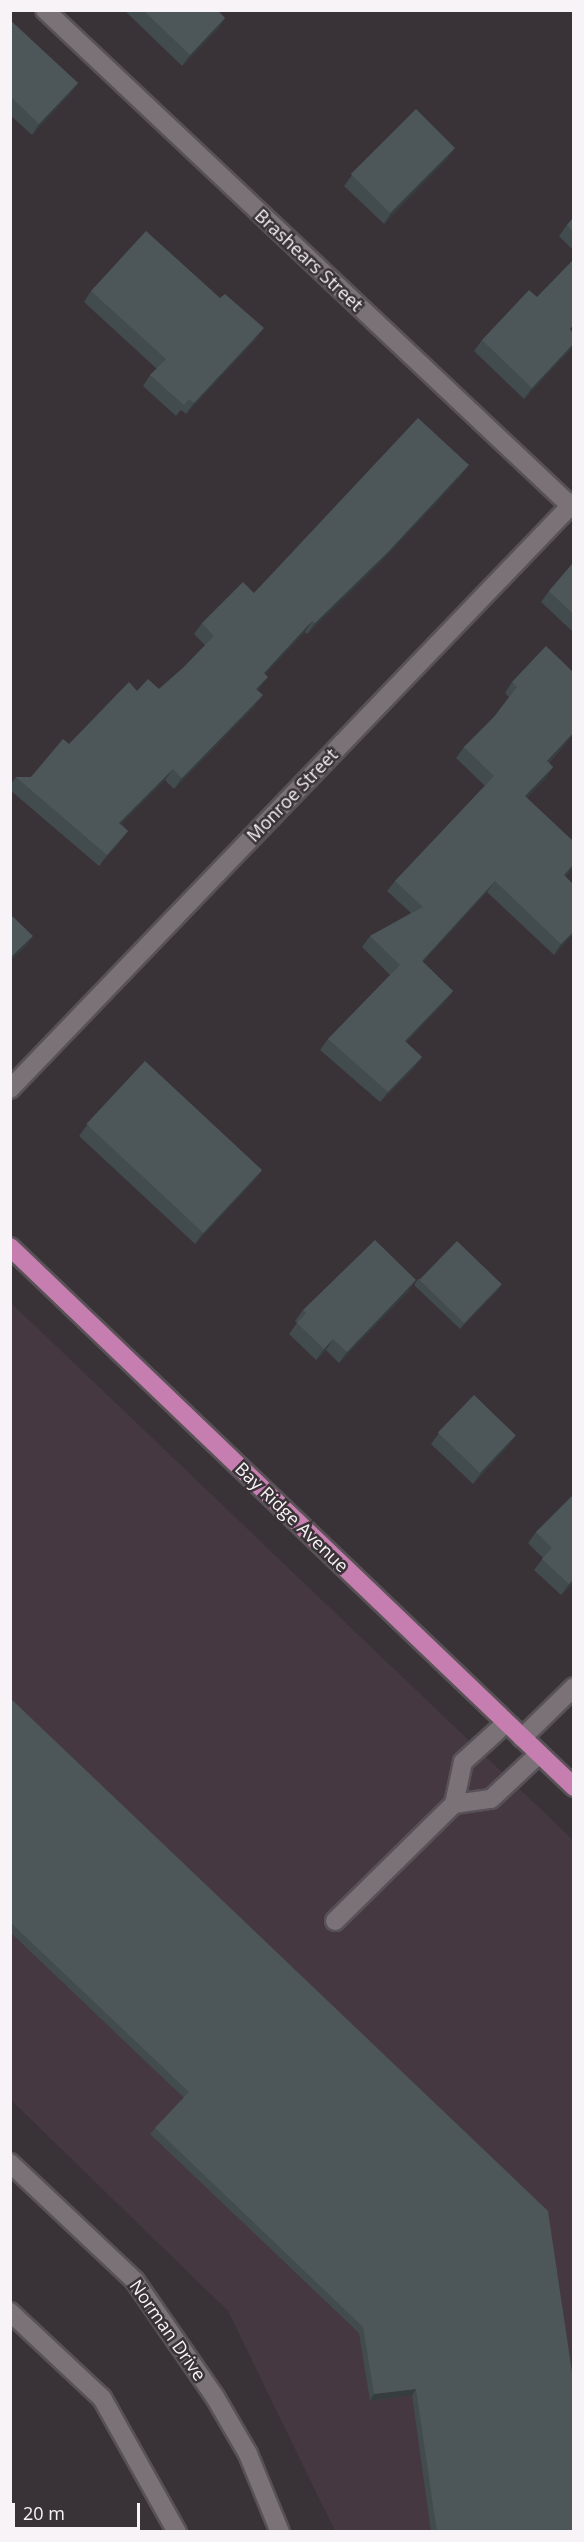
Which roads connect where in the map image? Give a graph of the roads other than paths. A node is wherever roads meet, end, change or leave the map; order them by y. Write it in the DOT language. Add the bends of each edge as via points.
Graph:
graph roads {
  1 [pos="45,10"];
  2 [pos="572,506"];
  3 [pos="10,1089"];
  4 [pos="10,1247"];
  5 [pos="573,1687"];
  6 [pos="507,1723"];
  7 [pos="522,1738"];
  8 [pos="538,1754"];
  9 [pos="573,1787"];
  10 [pos="454,1804"];
  11 [pos="335,1921"];
  12 [pos="10,2163"];
  13 [pos="10,2312"];
  14 [pos="177,2532"];
  15 [pos="280,2532"];
  1 -- 2 [label="street, Brashears Street"];
  2 -- 3 [label="street, Monroe Street"];
  4 -- 6 [label="main road, Bay Ridge Avenue"];
  5 -- 7 [label="street"];
  6 -- 7 [label="main road, Bay Ridge Avenue"];
  6 -- 10 [label="street" via="463,1762"];
  7 -- 8 [label="main road, Bay Ridge Avenue"];
  8 -- 9 [label="main road, Bay Ridge Avenue"];
  8 -- 10 [label="street" via="491,1799"];
  10 -- 11 [label="street"];
  12 -- 15 [label="street, Norman Drive" via="108,2253 141,2290 215,2397 248,2454"];
  13 -- 14 [label="street" via="102,2398"];
}
